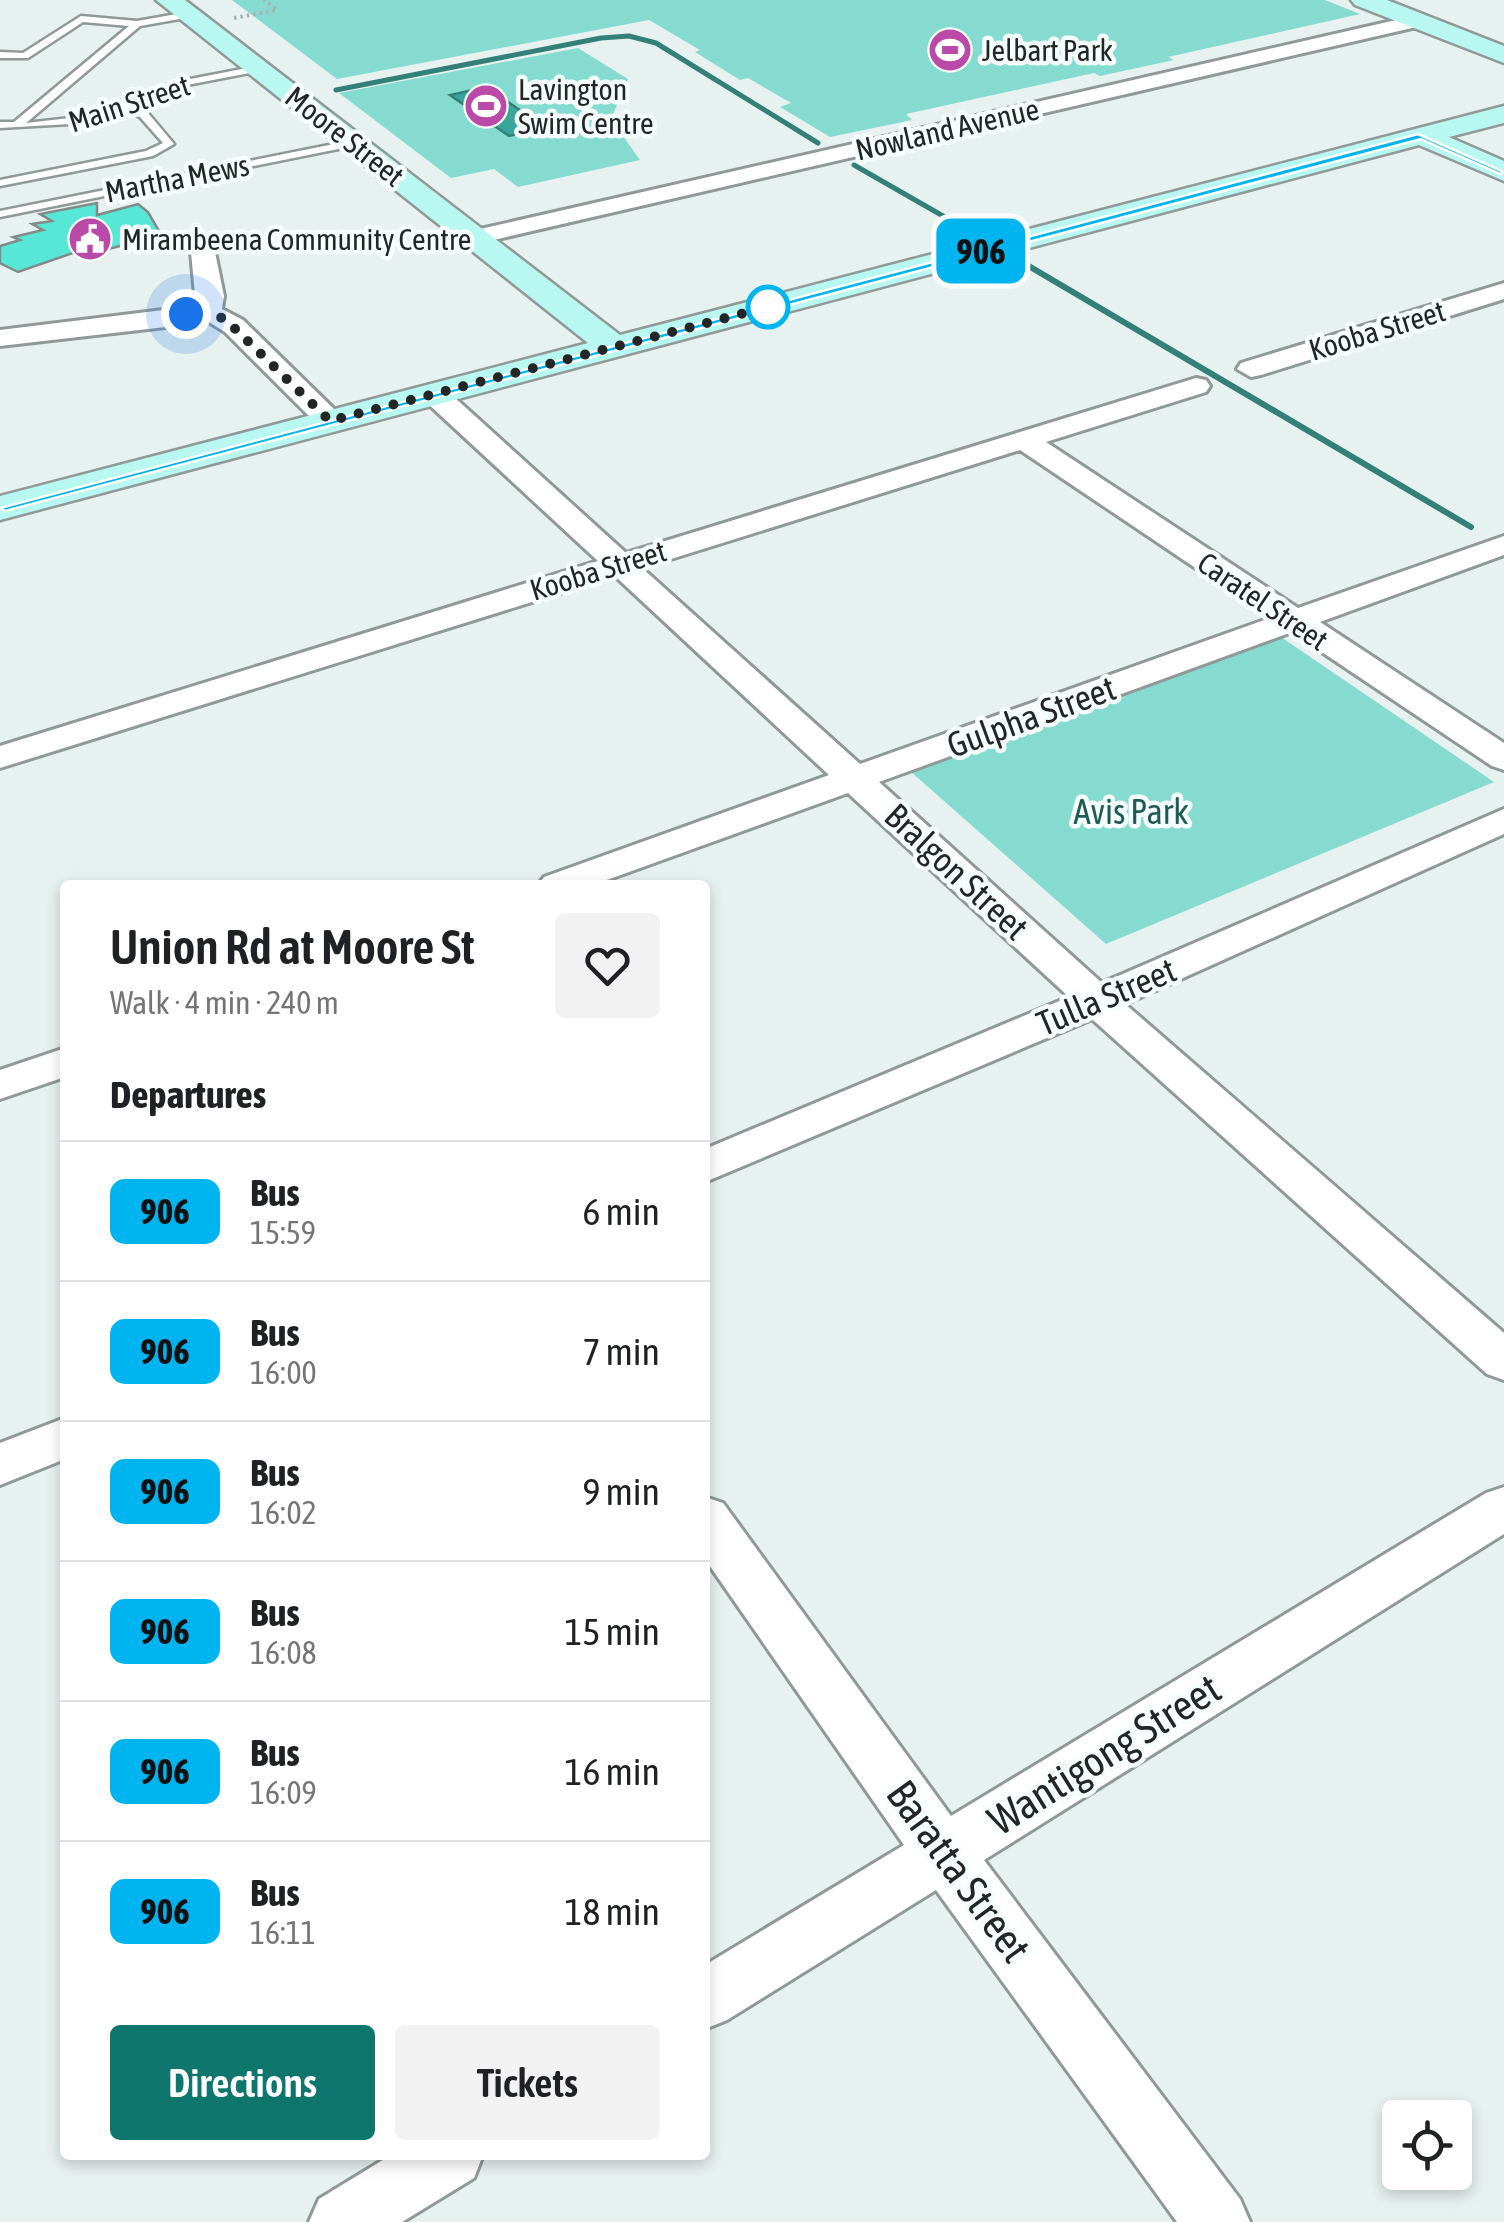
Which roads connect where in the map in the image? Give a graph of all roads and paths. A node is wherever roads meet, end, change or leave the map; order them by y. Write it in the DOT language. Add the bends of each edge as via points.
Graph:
graph roads {
  1 [pos="86,0"];
  2 [pos="264,0"];
  3 [pos="1364,0"];
  4 [pos="179,8"];
  5 [pos="233,18"];
  6 [pos="81,19"];
  7 [pos="1418,21"];
  8 [pos="137,24"];
  9 [pos="0,55"];
  10 [pos="1504,55"];
  11 [pos="257,68"];
  12 [pos="125,107"];
  13 [pos="1504,114"];
  14 [pos="0,125"];
  15 [pos="16,126"];
  16 [pos="1422,136"];
  17 [pos="354,142"];
  18 [pos="1504,172"];
  19 [pos="0,183"];
  20 [pos="154,183"];
  21 [pos="0,214"];
  22 [pos="0,225"];
  23 [pos="476,237"];
  24 [pos="202,252"];
  25 [pos="1504,291"];
  26 [pos="208,313"];
  27 [pos="0,338"];
  28 [pos="614,346"];
  29 [pos="1251,370"];
  30 [pos="1196,386"];
  31 [pos="434,394"];
  32 [pos="330,421"];
  33 [pos="1024,440"];
  34 [pos="0,508"];
  35 [pos="1504,544"];
  36 [pos="620,563"];
  37 [pos="1294,622"];
  38 [pos="0,757"];
  39 [pos="1504,758"];
  40 [pos="856,778"];
  41 [pos="1504,820"];
  42 [pos="571,880"];
  43 [pos="1097,1000"];
  44 [pos="60,1064"];
  45 [pos="0,1085"];
  46 [pos="710,1164"];
  47 [pos="1497,1361"];
  48 [pos="60,1440"];
  49 [pos="0,1465"];
  50 [pos="1503,1507"];
  51 [pos="710,1525"];
  52 [pos="943,1852"];
  53 [pos="710,1996"];
  54 [pos="443,2160"];
  55 [pos="342,2222"];
  56 [pos="1217,2222"];
  1 -- 6 [label="lane" via="76,13"];
  2 -- 5 [label="path" via="278,10"];
  3 -- 7 [label="main road"];
  4 -- 8 [label="lane"];
  4 -- 11 [label="main road, Moore Street"];
  6 -- 8 [label="lane"];
  6 -- 9 [label="lane" via="25,56"];
  7 -- 10 [label="main road"];
  7 -- 23 [label="street, Nowland Avenue"];
  8 -- 15 [label="lane"];
  11 -- 12 [label="lane, Main Street" via="170,87"];
  11 -- 17 [label="main road, Moore Street"];
  12 -- 15 [label="lane, Main Street" via="58,126"];
  12 -- 19 [label="lane" via="144,114 169,144 157,152"];
  13 -- 16 [label="main road"];
  14 -- 15 [label="lane, Main Street"];
  16 -- 18 [label="main road"];
  16 -- 28 [label="main road"];
  17 -- 20 [label="lane, Martha Mews"];
  17 -- 23 [label="main road, Moore Street"];
  20 -- 21 [label="lane, Martha Mews"];
  20 -- 22 [label="lane" via="164,192"];
  23 -- 28 [label="main road, Moore Street"];
  24 -- 26 [label="street"];
  25 -- 29 [label="street, Kooba Street"];
  26 -- 27 [label="street"];
  26 -- 32 [label="street" via="234,326"];
  28 -- 31 [label="main road"];
  30 -- 33 [label="street, Kooba Street"];
  31 -- 32 [label="main road"];
  31 -- 36 [label="street, Bralgon Street"];
  32 -- 34 [label="main road"];
  33 -- 36 [label="street, Kooba Street"];
  33 -- 37 [label="street, Caratel Street"];
  35 -- 37 [label="street, Gulpha Street"];
  36 -- 38 [label="street, Kooba Street"];
  36 -- 40 [label="street, Bralgon Street"];
  37 -- 39 [label="street, Caratel Street"];
  37 -- 40 [label="street, Gulpha Street"];
  40 -- 42 [label="street, Gulpha Street"];
  40 -- 43 [label="street, Bralgon Street"];
  41 -- 43 [label="street, Tulla Street"];
  43 -- 46 [label="street, Tulla Street"];
  43 -- 47 [label="street, Bralgon Street"];
  44 -- 45 [label="street"];
  48 -- 49 [label="street"];
  50 -- 52 [label="street, Wantigong Street"];
  51 -- 52 [label="street, Baratta Street"];
  52 -- 53 [label="street, Wantigong Street"];
  52 -- 56 [label="street, Baratta Street"];
  54 -- 55 [label="street"];
}
